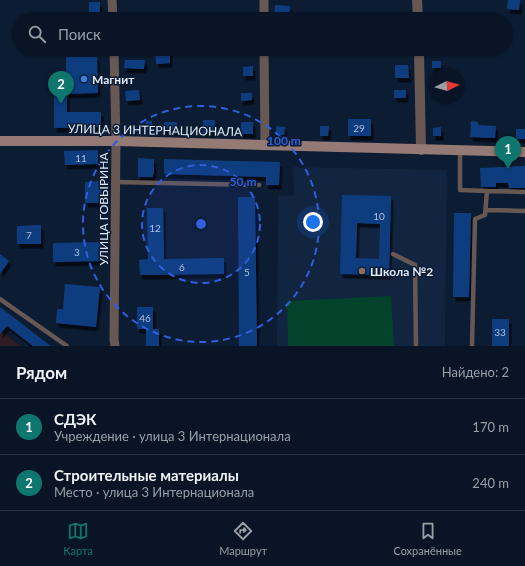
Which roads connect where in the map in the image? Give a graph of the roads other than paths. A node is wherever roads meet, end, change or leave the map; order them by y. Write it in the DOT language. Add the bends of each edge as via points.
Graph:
graph roads {
  1 [pos="112,0"];
  2 [pos="264,0"];
  3 [pos="418,0"];
  4 [pos="113,12"];
  5 [pos="264,12"];
  6 [pos="418,12"];
  7 [pos="114,56"];
  8 [pos="264,56"];
  9 [pos="419,56"];
  10 [pos="0,141"];
  11 [pos="116,141"];
  12 [pos="265,145"];
  13 [pos="421,150"];
  14 [pos="460,151"];
  15 [pos="525,152"];
  16 [pos="115,182"];
  17 [pos="259,185"];
  18 [pos="487,191"];
  19 [pos="525,192"];
  20 [pos="486,210"];
  21 [pos="525,211"];
  22 [pos="393,254"];
  23 [pos="0,298"];
  24 [pos="67,346"];
  25 [pos="115,346"];
  26 [pos="416,346"];
  27 [pos="472,346"];
  1 -- 4 [label="street"];
  2 -- 5 [label="street"];
  3 -- 6 [label="street"];
  7 -- 11 [label="street, УЛИЦА ГОВЫРИНА"];
  8 -- 12 [label="street"];
  9 -- 13 [label="street"];
  10 -- 11 [label="main road, УЛИЦА 3 ИНТЕРНАЦИОНАЛА"];
  11 -- 12 [label="main road, УЛИЦА 3 ИНТЕРНАЦИОНАЛА"];
  11 -- 16 [label="street, УЛИЦА ГОВЫРИНА"];
  12 -- 13 [label="main road, УЛИЦА 3 ИНТЕРНАЦИОНАЛА"];
  13 -- 14 [label="main road, УЛИЦА 3 ИНТЕРНАЦИОНАЛА"];
  14 -- 15 [label="main road, УЛИЦА 3 ИНТЕРНАЦИОНАЛА"];
  14 -- 18 [label="lane" via="460,190"];
  16 -- 17 [label="lane"];
  16 -- 25 [label="street, УЛИЦА ГОВЫРИНА"];
  18 -- 19 [label="lane"];
  18 -- 20 [label="lane"];
  20 -- 21 [label="lane"];
  20 -- 27 [label="lane" via="486,215 475,219"];
  22 -- 26 [label="lane" via="415,265"];
  23 -- 24 [label="lane"];
}
